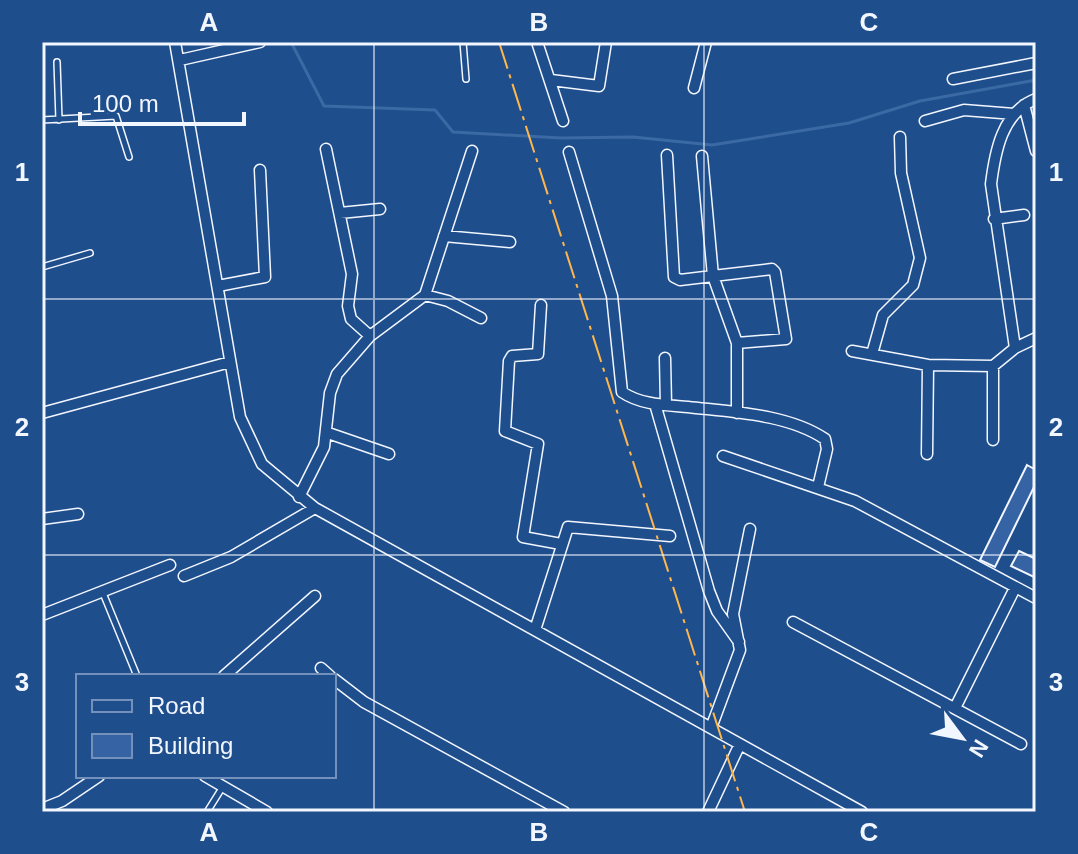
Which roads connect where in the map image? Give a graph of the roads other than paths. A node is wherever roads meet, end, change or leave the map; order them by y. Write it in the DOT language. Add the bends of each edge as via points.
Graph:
graph roads {
  1 [pos="175,42"];
  2 [pos="260,42"];
  3 [pos="463,42"];
  4 [pos="537,42"];
  5 [pos="606,42"];
  6 [pos="706,42"];
  7 [pos="225,46"];
  8 [pos="180,60"];
  9 [pos="57,62"];
  10 [pos="1036,63"];
  11 [pos="466,79"];
  12 [pos="953,79"];
  13 [pos="551,80"];
  14 [pos="694,88"];
  15 [pos="1036,99"];
  16 [pos="1024,105"];
  17 [pos="1014,114"];
  18 [pos="42,120"];
  19 [pos="59,120"];
  20 [pos="563,121"];
  21 [pos="925,121"];
  22 [pos="900,137"];
  23 [pos="326,149"];
  24 [pos="472,151"];
  25 [pos="1036,151"];
  26 [pos="569,152"];
  27 [pos="667,155"];
  28 [pos="702,156"];
  29 [pos="129,157"];
  30 [pos="260,170"];
  31 [pos="380,209"];
  32 [pos="340,213"];
  33 [pos="1024,215"];
  34 [pos="994,219"];
  35 [pos="444,236"];
  36 [pos="510,242"];
  37 [pos="90,253"];
  38 [pos="42,267"];
  39 [pos="713,276"];
  40 [pos="218,286"];
  41 [pos="425,295"];
  42 [pos="541,305"];
  43 [pos="481,318"];
  44 [pos="370,336"];
  45 [pos="1036,338"];
  46 [pos="737,343"];
  47 [pos="1015,348"];
  48 [pos="852,351"];
  49 [pos="872,354"];
  50 [pos="665,358"];
  51 [pos="230,362"];
  52 [pos="928,365"];
  53 [pos="993,366"];
  54 [pos="660,404"];
  55 [pos="42,413"];
  56 [pos="737,413"];
  57 [pos="328,433"];
  58 [pos="993,440"];
  59 [pos="389,454"];
  60 [pos="927,454"];
  61 [pos="723,456"];
  62 [pos="818,487"];
  63 [pos="299,497"];
  64 [pos="315,508"];
  65 [pos="78,514"];
  66 [pos="42,519"];
  67 [pos="750,529"];
  68 [pos="670,536"];
  69 [pos="561,544"];
  70 [pos="170,565"];
  71 [pos="184,576"];
  72 [pos="1015,588"];
  73 [pos="103,593"];
  74 [pos="315,596"];
  75 [pos="1036,598"];
  76 [pos="42,615"];
  77 [pos="793,622"];
  78 [pos="535,630"];
  79 [pos="739,642"];
  80 [pos="321,668"];
  81 [pos="136,674"];
  82 [pos="226,674"];
  83 [pos="328,674"];
  84 [pos="336,681"];
  85 [pos="955,708"];
  86 [pos="711,728"];
  87 [pos="1021,744"];
  88 [pos="739,746"];
  89 [pos="96,778"];
  90 [pos="208,778"];
  91 [pos="223,787"];
  92 [pos="42,809"];
  93 [pos="207,812"];
  94 [pos="267,812"];
  95 [pos="564,812"];
  96 [pos="708,812"];
  97 [pos="862,812"];
  1 -- 8 [label="street"];
  2 -- 7 [label="street"];
  3 -- 11 [label="lane"];
  4 -- 13 [label="street"];
  5 -- 13 [label="street" via="599,86"];
  6 -- 14 [label="street"];
  7 -- 8 [label="street"];
  8 -- 40 [label="street"];
  9 -- 19 [label="lane"];
  10 -- 12 [label="street"];
  13 -- 20 [label="street"];
  15 -- 16 [label="street"];
  16 -- 17 [label="street"];
  16 -- 25 [label="street"];
  17 -- 21 [label="street" via="964,110"];
  17 -- 34 [label="street" via="994,158"];
  18 -- 19 [label="lane"];
  19 -- 29 [label="lane" via="116,116"];
  22 -- 49 [label="street" via="901,173 920,258 913,285 883,315"];
  23 -- 32 [label="street"];
  24 -- 35 [label="street"];
  26 -- 54 [label="street" via="612,296 619,383 630,397"];
  27 -- 39 [label="street" via="674,277"];
  28 -- 39 [label="street"];
  30 -- 40 [label="street" via="265,277"];
  31 -- 32 [label="street"];
  32 -- 44 [label="street" via="352,274 351,319"];
  33 -- 34 [label="street"];
  34 -- 47 [label="street"];
  35 -- 36 [label="street"];
  35 -- 41 [label="street"];
  37 -- 38 [label="lane"];
  39 -- 46 [label="street"];
  39 -- 46 [label="street" via="775,272 786,339"];
  40 -- 51 [label="street"];
  41 -- 43 [label="street"];
  41 -- 44 [label="street"];
  42 -- 69 [label="street" via="538,354 512,356 509,361 505,431 538,444 523,537"];
  44 -- 57 [label="street" via="337,374 330,393"];
  45 -- 47 [label="street"];
  46 -- 56 [label="street"];
  47 -- 53 [label="street"];
  48 -- 49 [label="street"];
  49 -- 52 [label="street"];
  50 -- 54 [label="street"];
  51 -- 55 [label="street"];
  51 -- 63 [label="street" via="240,417 254,450"];
  52 -- 53 [label="street"];
  52 -- 60 [label="street"];
  53 -- 58 [label="street"];
  54 -- 56 [label="street"];
  54 -- 79 [label="street" via="709,591"];
  56 -- 62 [label="street" via="809,428 825,439"];
  57 -- 59 [label="street"];
  57 -- 63 [label="street"];
  61 -- 62 [label="street"];
  62 -- 72 [label="street" via="855,501"];
  63 -- 64 [label="street"];
  64 -- 71 [label="street" via="231,557"];
  64 -- 78 [label="street"];
  65 -- 66 [label="street"];
  67 -- 79 [label="street" via="733,614"];
  68 -- 69 [label="street" via="571,525"];
  69 -- 78 [label="street"];
  70 -- 73 [label="street"];
  72 -- 75 [label="street"];
  72 -- 85 [label="street"];
  73 -- 76 [label="street"];
  73 -- 81 [label="lane"];
  74 -- 82 [label="street"];
  77 -- 85 [label="street"];
  78 -- 86 [label="street"];
  79 -- 86 [label="street"];
  80 -- 83 [label="street"];
  84 -- 95 [label="street" via="364,702"];
  85 -- 87 [label="street"];
  86 -- 88 [label="street"];
  88 -- 96 [label="street"];
  88 -- 97 [label="street"];
  89 -- 92 [label="street"];
  90 -- 91 [label="street"];
  91 -- 93 [label="lane"];
  91 -- 94 [label="street"];
}
